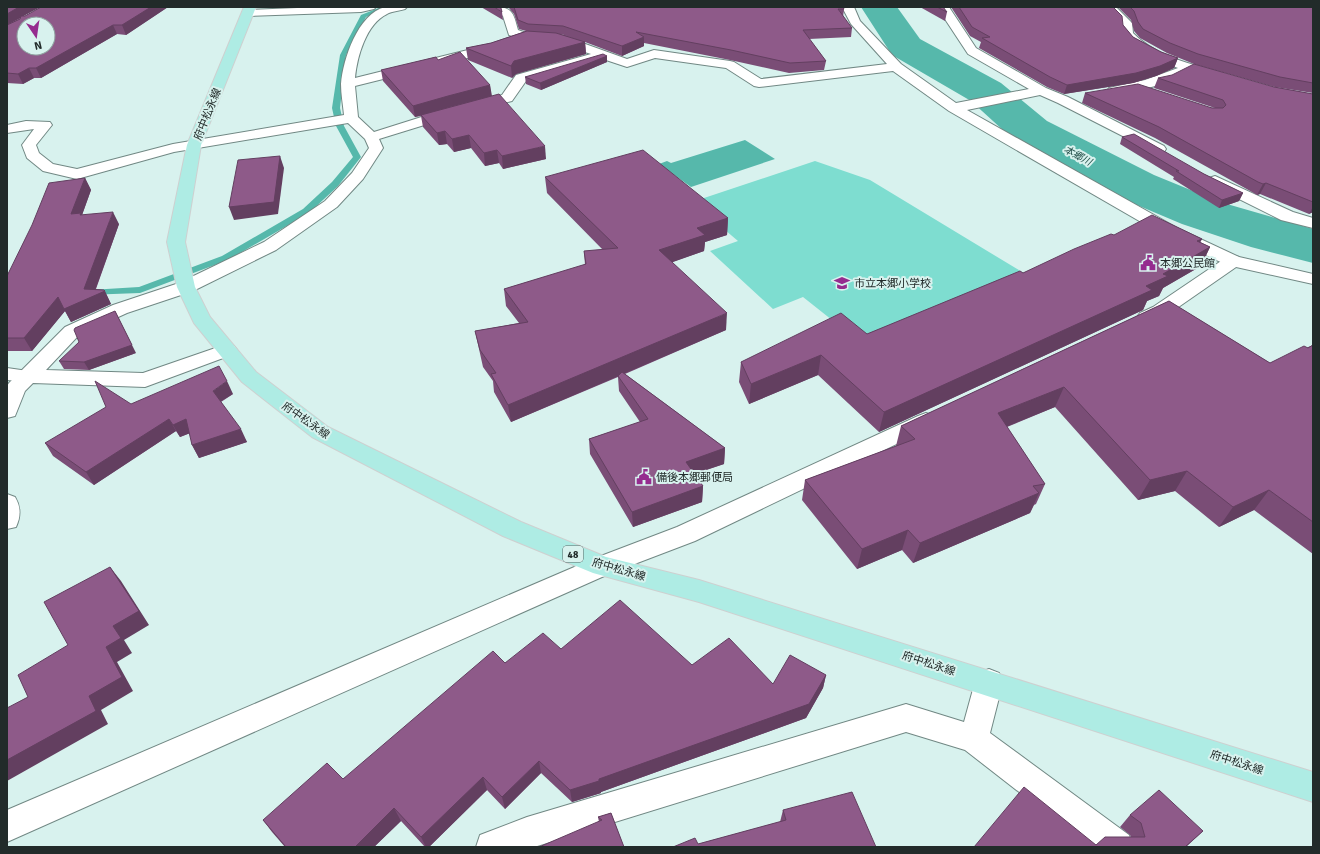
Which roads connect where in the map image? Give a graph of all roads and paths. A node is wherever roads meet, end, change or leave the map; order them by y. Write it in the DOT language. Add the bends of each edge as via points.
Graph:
graph roads {
  1 [pos="401,7"];
  2 [pos="498,7"];
  3 [pos="848,7"];
  4 [pos="943,7"];
  5 [pos="1108,7"];
  6 [pos="374,9"];
  7 [pos="249,10"];
  8 [pos="527,37"];
  9 [pos="602,55"];
  10 [pos="896,68"];
  11 [pos="1189,68"];
  12 [pos="1232,80"];
  13 [pos="348,84"];
  14 [pos="1135,88"];
  15 [pos="1036,92"];
  16 [pos="1099,94"];
  17 [pos="1156,95"];
  18 [pos="1085,96"];
  19 [pos="1063,100"];
  20 [pos="954,108"];
  21 [pos="351,118"];
  22 [pos="7,129"];
  23 [pos="371,137"];
  24 [pos="194,145"];
  25 [pos="1168,154"];
  26 [pos="1200,174"];
  27 [pos="1313,223"];
  28 [pos="1233,261"];
  29 [pos="1313,279"];
  30 [pos="186,287"];
  31 [pos="1132,324"];
  32 [pos="227,350"];
  33 [pos="7,374"];
  34 [pos="28,376"];
  35 [pos="7,411"];
  36 [pos="945,413"];
  37 [pos="7,503"];
  38 [pos="7,520"];
  39 [pos="602,566"];
  40 [pos="989,682"];
  41 [pos="974,739"];
  42 [pos="1313,787"];
  43 [pos="7,826"];
  44 [pos="492,847"];
  45 [pos="1117,847"];
  1 -- 6 [label="street"];
  2 -- 8 [label="street" via="508,14 513,32"];
  3 -- 10 [label="street" via="855,22"];
  4 -- 15 [label="street" via="972,51"];
  5 -- 11 [label="street" via="1126,23 1127,33 1135,42"];
  6 -- 7 [label="street"];
  6 -- 13 [label="street" via="353,54"];
  7 -- 24 [label="main road, 府中松永線 / 48"];
  8 -- 9 [label="street" via="559,39"];
  8 -- 13 [label="street" via="488,50"];
  9 -- 10 [label="street" via="627,63 654,54 730,65 759,83"];
  9 -- 23 [label="street" via="521,78 507,98"];
  10 -- 20 [label="street"];
  11 -- 12 [label="street"];
  11 -- 14 [label="street"];
  13 -- 21 [label="street"];
  14 -- 16 [label="street"];
  14 -- 17 [label="street"];
  15 -- 19 [label="street"];
  15 -- 20 [label="street"];
  18 -- 19 [label="street"];
  19 -- 25 [label="street"];
  20 -- 28 [label="street" via="1173,233"];
  21 -- 23 [label="street"];
  21 -- 24 [label="street"];
  22 -- 24 [label="street" via="45,125 29,145 32,155 48,168 77,174 173,148"];
  23 -- 30 [label="street" via="376,148 358,176 331,204 270,246"];
  24 -- 30 [label="main road, 府中松永線 / 48" via="176,242"];
  26 -- 27 [label="street" via="1287,216"];
  28 -- 29 [label="street"];
  28 -- 31 [label="street" via="1160,311"];
  30 -- 32 [label="main road, 府中松永線 / 48" via="201,319"];
  30 -- 34 [label="street" via="120,309 72,331"];
  32 -- 34 [label="street" via="145,380"];
  32 -- 39 [label="main road, 府中松永線 / 48" via="249,377 320,432 512,529"];
  33 -- 34 [label="lane"];
  34 -- 35 [label="street" via="16,388"];
  36 -- 39 [label="street" via="686,534"];
  37 -- 38 [label="street"];
  39 -- 40 [label="main road, 府中松永線 / 48" via="699,590"];
  39 -- 43 [label="street"];
  40 -- 41 [label="street"];
  40 -- 42 [label="main road, 府中松永線 / 48"];
  41 -- 44 [label="street" via="906,718 528,833"];
  41 -- 45 [label="street"];
}
